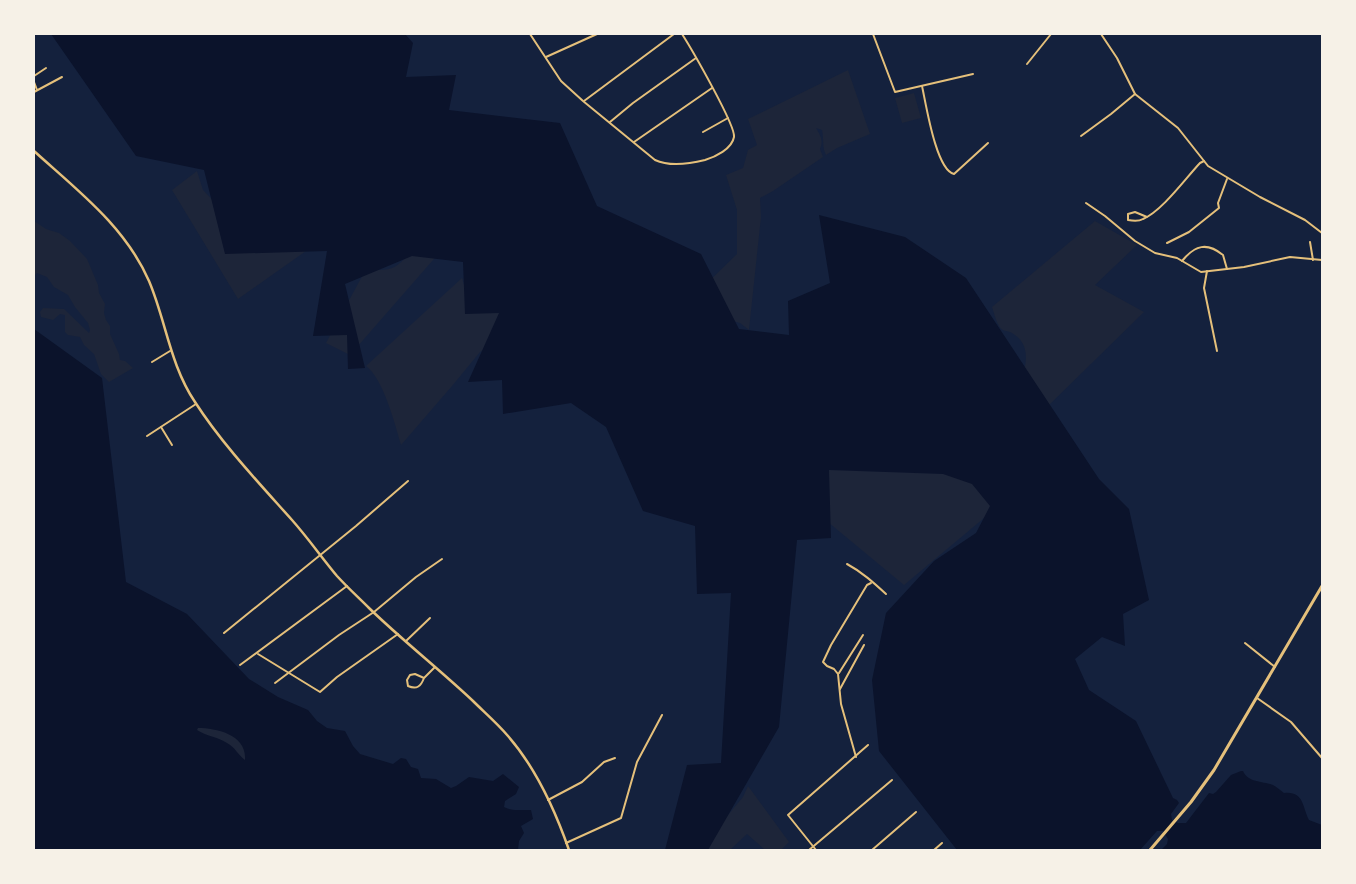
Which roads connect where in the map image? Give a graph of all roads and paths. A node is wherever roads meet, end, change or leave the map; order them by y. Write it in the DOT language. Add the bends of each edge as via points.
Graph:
graph roads {
  1 [pos="530,34"];
  2 [pos="597,34"];
  3 [pos="674,34"];
  4 [pos="682,34"];
  5 [pos="873,34"];
  6 [pos="1051,34"];
  7 [pos="1101,34"];
  8 [pos="546,57"];
  9 [pos="696,58"];
  10 [pos="1027,64"];
  11 [pos="46,68"];
  12 [pos="973,74"];
  13 [pos="34,76"];
  14 [pos="62,77"];
  15 [pos="34,82"];
  16 [pos="922,86"];
  17 [pos="712,88"];
  18 [pos="37,90"];
  19 [pos="34,92"];
  20 [pos="1135,94"];
  21 [pos="583,101"];
  22 [pos="728,118"];
  23 [pos="610,122"];
  24 [pos="703,132"];
  25 [pos="1081,136"];
  26 [pos="634,142"];
  27 [pos="988,143"];
  28 [pos="34,151"];
  29 [pos="1204,161"];
  30 [pos="1227,178"];
  31 [pos="1086,203"];
  32 [pos="1147,217"];
  33 [pos="1322,233"];
  34 [pos="1310,242"];
  35 [pos="1167,243"];
  36 [pos="1313,260"];
  37 [pos="1322,260"];
  38 [pos="1182,261"];
  39 [pos="1226,269"];
  40 [pos="1207,272"];
  41 [pos="170,351"];
  42 [pos="1216,351"];
  43 [pos="152,362"];
  44 [pos="196,404"];
  45 [pos="161,427"];
  46 [pos="146,436"];
  47 [pos="172,445"];
  48 [pos="408,481"];
  49 [pos="320,554"];
  50 [pos="442,559"];
  51 [pos="847,564"];
  52 [pos="871,582"];
  53 [pos="347,586"];
  54 [pos="1322,586"];
  55 [pos="886,594"];
  56 [pos="374,612"];
  57 [pos="430,618"];
  58 [pos="224,633"];
  59 [pos="398,634"];
  60 [pos="863,635"];
  61 [pos="406,641"];
  62 [pos="1245,643"];
  63 [pos="864,646"];
  64 [pos="258,654"];
  65 [pos="240,666"];
  66 [pos="435,667"];
  67 [pos="1275,667"];
  68 [pos="288,673"];
  69 [pos="838,674"];
  70 [pos="424,678"];
  71 [pos="275,683"];
  72 [pos="839,690"];
  73 [pos="1257,698"];
  74 [pos="662,715"];
  75 [pos="868,745"];
  76 [pos="856,756"];
  77 [pos="615,758"];
  78 [pos="1322,758"];
  79 [pos="892,780"];
  80 [pos="548,800"];
  81 [pos="916,812"];
  82 [pos="566,843"];
  83 [pos="942,843"];
  84 [pos="813,847"];
  85 [pos="569,850"];
  86 [pos="809,850"];
  87 [pos="816,850"];
  88 [pos="872,850"];
  89 [pos="934,850"];
  90 [pos="1150,850"];
  1 -- 8 [label="street"];
  2 -- 8 [label="street"];
  3 -- 21 [label="street"];
  4 -- 9 [label="street"];
  5 -- 16 [label="street" via="895,92"];
  6 -- 10 [label="street"];
  7 -- 20 [label="street"];
  8 -- 21 [label="street" via="562,81"];
  9 -- 17 [label="street"];
  9 -- 23 [label="street"];
  11 -- 13 [label="street"];
  12 -- 16 [label="street"];
  14 -- 18 [label="street"];
  15 -- 18 [label="street"];
  16 -- 27 [label="street" via="938,155 949,172 957,172"];
  17 -- 22 [label="street"];
  17 -- 26 [label="street"];
  18 -- 19 [label="street"];
  20 -- 25 [label="street"];
  20 -- 29 [label="street" via="1178,128"];
  21 -- 23 [label="street"];
  22 -- 24 [label="street"];
  22 -- 26 [label="street" via="734,132 732,143 714,156 696,162 659,162"];
  23 -- 26 [label="street"];
  28 -- 41 [label="street" via="82,194 130,246 154,295"];
  29 -- 30 [label="street"];
  29 -- 32 [label="street"];
  30 -- 33 [label="street" via="1305,220"];
  30 -- 35 [label="street" via="1219,208 1190,232"];
  31 -- 38 [label="street" via="1135,241 1155,253"];
  32 -- 32 [label="street" via="1135,221 1128,220 1128,214 1135,212"];
  34 -- 36 [label="street"];
  36 -- 37 [label="street"];
  36 -- 39 [label="street" via="1290,257"];
  38 -- 39 [label="street" via="1198,247 1212,247 1223,254"];
  38 -- 40 [label="street"];
  39 -- 40 [label="street"];
  40 -- 42 [label="street" via="1204,288"];
  41 -- 43 [label="street"];
  41 -- 44 [label="street"];
  44 -- 45 [label="street"];
  44 -- 49 [label="street"];
  45 -- 46 [label="street"];
  45 -- 47 [label="street"];
  48 -- 49 [label="street"];
  49 -- 53 [label="street"];
  49 -- 58 [label="street"];
  50 -- 56 [label="street"];
  51 -- 52 [label="street"];
  52 -- 55 [label="street"];
  52 -- 69 [label="street" via="830,645 823,662"];
  53 -- 56 [label="street"];
  53 -- 64 [label="street"];
  54 -- 67 [label="main road"];
  56 -- 59 [label="street"];
  56 -- 68 [label="street"];
  57 -- 61 [label="street"];
  59 -- 61 [label="street"];
  59 -- 68 [label="street" via="320,692"];
  60 -- 69 [label="street"];
  61 -- 66 [label="street"];
  62 -- 67 [label="street"];
  63 -- 72 [label="street"];
  64 -- 65 [label="street"];
  64 -- 68 [label="street"];
  66 -- 70 [label="street"];
  66 -- 80 [label="street" via="509,736"];
  67 -- 73 [label="main road"];
  68 -- 71 [label="street"];
  69 -- 72 [label="street"];
  70 -- 70 [label="street" via="410,676 408,686 418,688"];
  72 -- 76 [label="street"];
  73 -- 78 [label="street" via="1291,722"];
  73 -- 90 [label="main road" via="1214,770"];
  74 -- 82 [label="street" via="637,762 621,818"];
  75 -- 76 [label="street"];
  76 -- 84 [label="street" via="788,815"];
  77 -- 80 [label="street" via="604,762 582,782"];
  79 -- 84 [label="street"];
  80 -- 82 [label="street"];
  81 -- 88 [label="street"];
  82 -- 85 [label="street"];
  83 -- 89 [label="street"];
  84 -- 86 [label="street"];
  84 -- 87 [label="street"];
}
